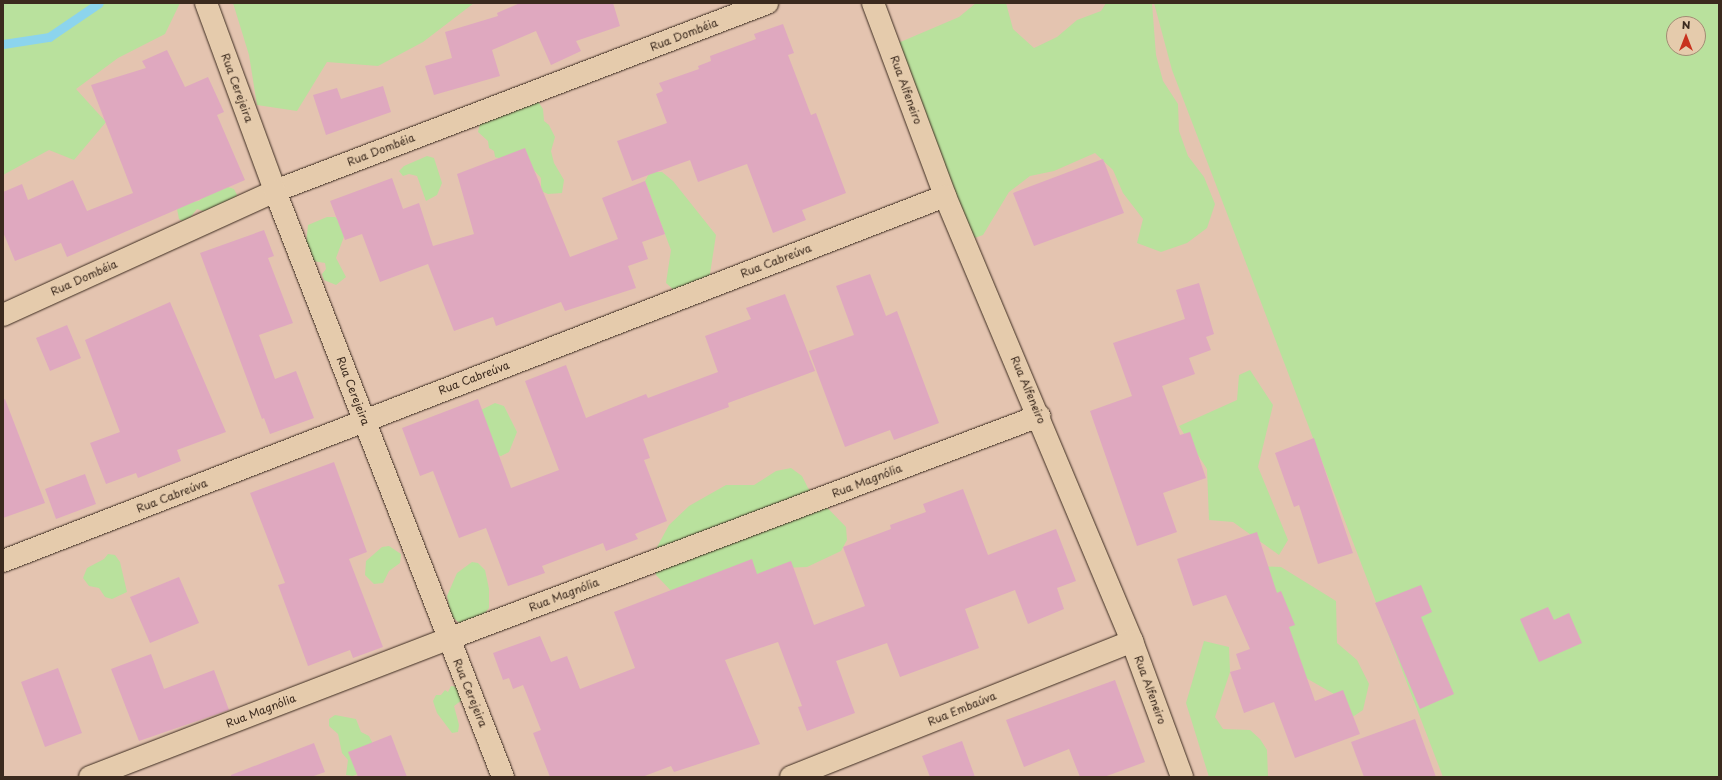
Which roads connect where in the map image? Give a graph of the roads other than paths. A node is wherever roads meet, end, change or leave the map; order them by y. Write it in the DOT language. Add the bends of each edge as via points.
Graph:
graph roads {
  1 [pos="206,3"];
  2 [pos="767,3"];
  3 [pos="873,3"];
  4 [pos="275,191"];
  5 [pos="945,196"];
  6 [pos="3,315"];
  7 [pos="1039,416"];
  8 [pos="364,421"];
  9 [pos="3,561"];
  10 [pos="448,639"];
  11 [pos="1132,641"];
  12 [pos="90,777"];
  13 [pos="503,777"];
  14 [pos="791,777"];
  15 [pos="1182,777"];
  1 -- 4 [label="street, Rua Cerejeira"];
  2 -- 4 [label="street, Rua Dombéia"];
  3 -- 5 [label="street, Rua Alfeneiro"];
  4 -- 6 [label="street, Rua Dombéia"];
  4 -- 8 [label="street, Rua Cerejeira"];
  5 -- 7 [label="street, Rua Alfeneiro"];
  5 -- 8 [label="street, Rua Cabreúva"];
  7 -- 10 [label="street, Rua Magnólia"];
  7 -- 11 [label="street, Rua Alfeneiro"];
  8 -- 9 [label="street, Rua Cabreúva"];
  8 -- 10 [label="street, Rua Cerejeira"];
  10 -- 12 [label="street, Rua Magnólia"];
  10 -- 13 [label="street, Rua Cerejeira"];
  11 -- 14 [label="street, Rua Embaúva"];
  11 -- 15 [label="street, Rua Alfeneiro"];
}
